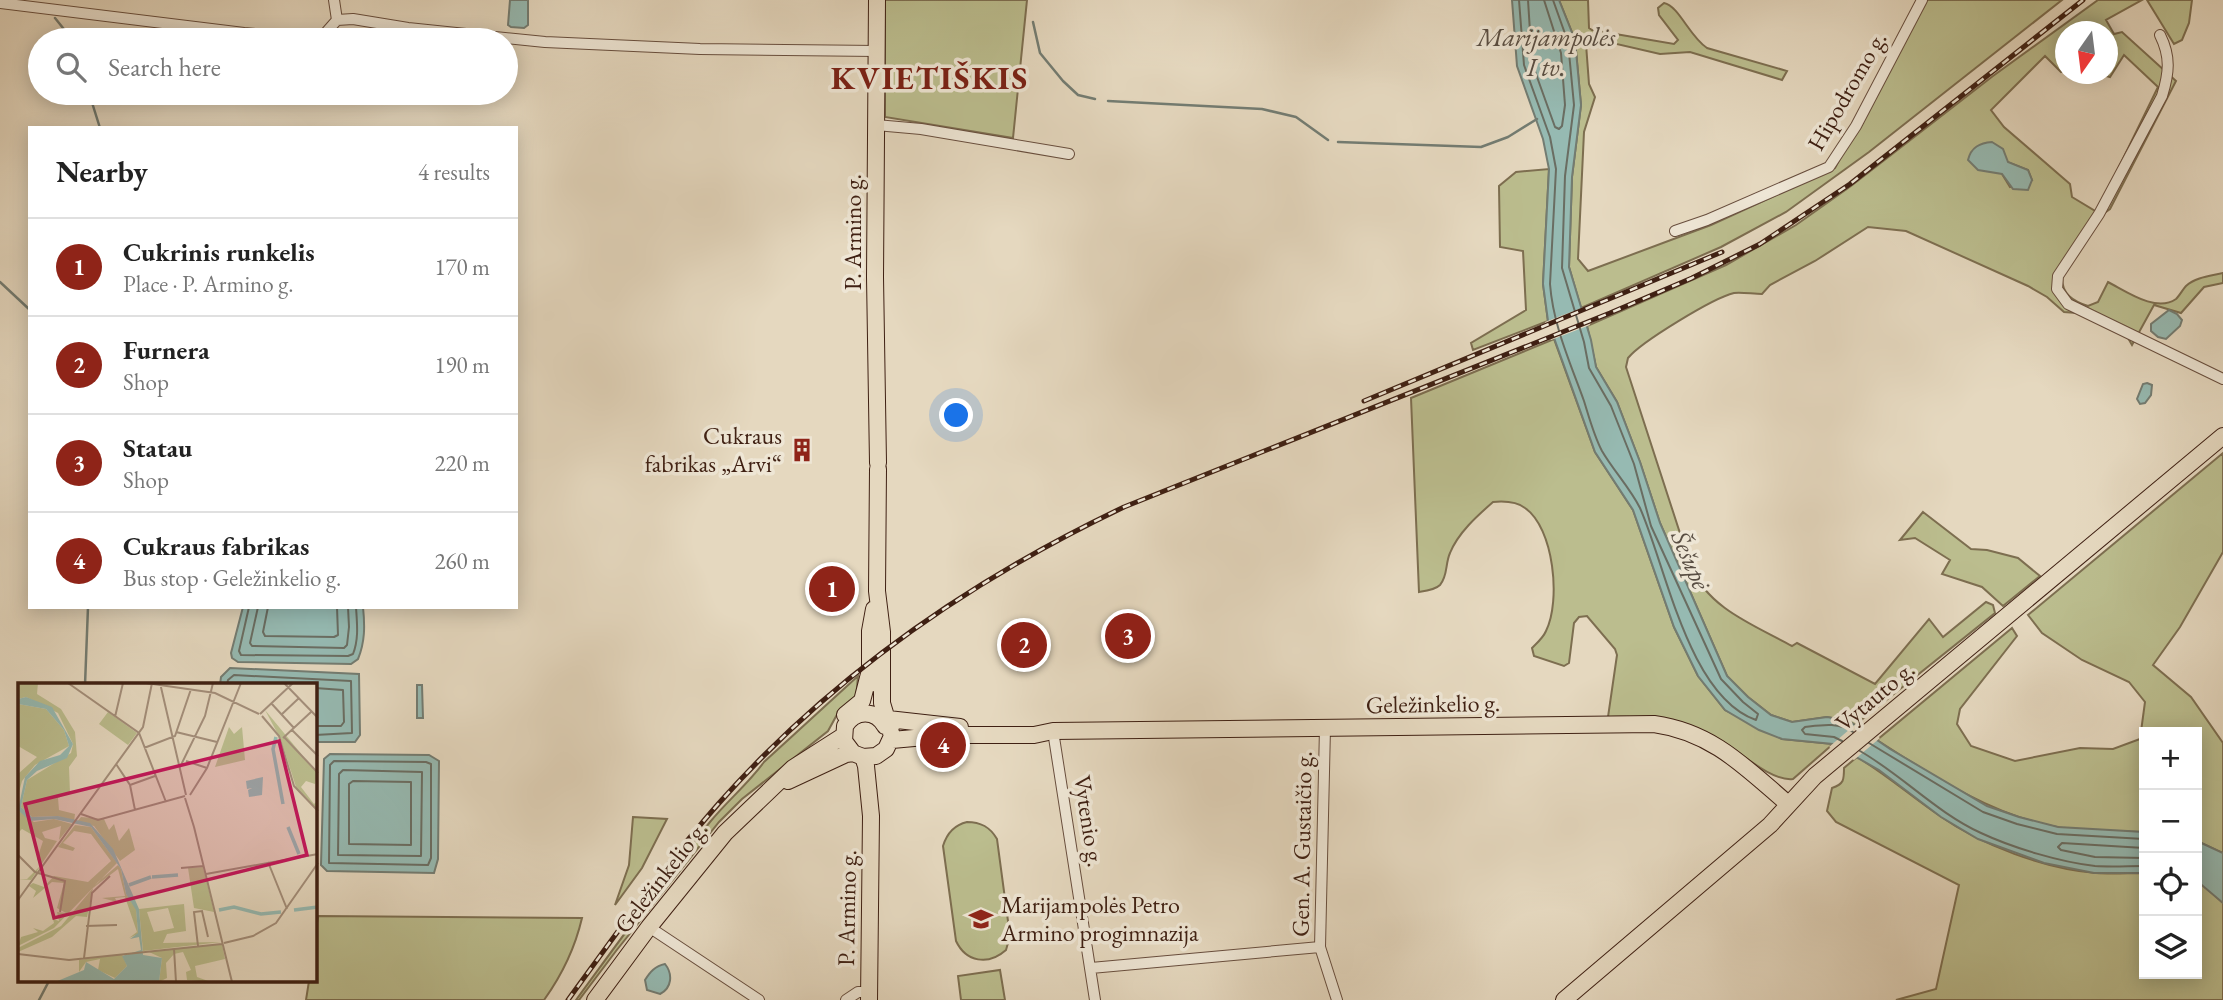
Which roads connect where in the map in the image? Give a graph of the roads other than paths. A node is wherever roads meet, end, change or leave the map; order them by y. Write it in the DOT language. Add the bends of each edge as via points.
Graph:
graph roads {
  1 [pos="334,0"];
  2 [pos="877,0"];
  3 [pos="1922,0"];
  4 [pos="0,3"];
  5 [pos="337,20"];
  6 [pos="203,28"];
  7 [pos="330,28"];
  8 [pos="408,28"];
  9 [pos="2160,35"];
  10 [pos="518,39"];
  11 [pos="877,51"];
  12 [pos="876,125"];
  13 [pos="1069,153"];
  14 [pos="1675,231"];
  15 [pos="2223,379"];
  16 [pos="2223,436"];
  17 [pos="875,674"];
  18 [pos="1325,728"];
  19 [pos="1053,731"];
  20 [pos="871,736"];
  21 [pos="794,773"];
  22 [pos="1788,804"];
  23 [pos="649,928"];
  24 [pos="1320,947"];
  25 [pos="1091,968"];
  26 [pos="869,996"];
  27 [pos="595,1000"];
  28 [pos="759,1000"];
  29 [pos="846,1000"];
  30 [pos="1095,1000"];
  31 [pos="1337,1000"];
  32 [pos="1563,1000"];
  1 -- 5 [label="street"];
  2 -- 11 [label="main road, P. Armino g."];
  3 -- 14 [label="street, Hipodromo g." via="1856,126 1829,167"];
  4 -- 6 [label="street"];
  5 -- 7 [label="street"];
  5 -- 8 [label="street"];
  9 -- 15 [label="street" via="2169,62 2162,96 2099,214 2062,267 2057,289 2068,304"];
  10 -- 11 [label="street" via="700,49"];
  11 -- 12 [label="main road, P. Armino g."];
  12 -- 13 [label="street"];
  12 -- 17 [label="main road, P. Armino g." via="877,591 870,631"];
  16 -- 22 [label="main road, Vytauto g." via="1906,699"];
  17 -- 20 [label="main road, P. Armino g." via="870,696"];
  17 -- 20 [label="main road, P. Armino g." via="883,708"];
  17 -- 21 [label="main road" via="859,704 843,717 831,738 805,755"];
  18 -- 19 [label="main road, Geležinkelio g."];
  18 -- 22 [label="main road, Geležinkelio g." via="1668,726 1692,732 1718,747"];
  18 -- 24 [label="street, Gen. A. Gustaičio g."];
  19 -- 20 [label="main road, Geležinkelio g."];
  19 -- 20 [label="main road, Geležinkelio g." via="947,726"];
  19 -- 25 [label="street, Vytenio g."];
  20 -- 21 [label="main road, Geležinkelio g."];
  20 -- 26 [label="main road, P. Armino g." via="875,798"];
  21 -- 23 [label="main road, Geležinkelio g." via="725,833"];
  22 -- 32 [label="main road, Vytauto g." via="1770,825"];
  23 -- 27 [label="main road, Geležinkelio g."];
  23 -- 28 [label="street"];
  24 -- 25 [label="street"];
  24 -- 31 [label="street, Gen. A. Gustaičio g."];
  25 -- 30 [label="street, Vytenio g."];
  26 -- 29 [label="street" via="858,992"];
}
